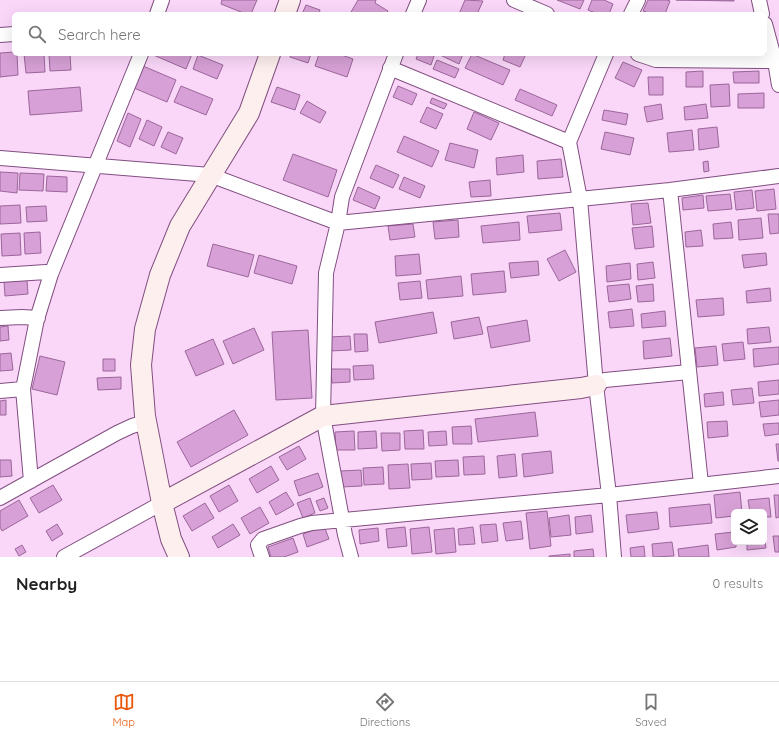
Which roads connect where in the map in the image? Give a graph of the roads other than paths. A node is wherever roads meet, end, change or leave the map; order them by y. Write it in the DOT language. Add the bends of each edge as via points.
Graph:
graph roads {
  1 [pos="162,0"];
  2 [pos="290,0"];
  3 [pos="419,0"];
  4 [pos="514,0"];
  5 [pos="638,0"];
  6 [pos="758,0"];
  7 [pos="547,9"];
  8 [pos="158,12"];
  9 [pos="286,12"];
  10 [pos="414,12"];
  11 [pos="632,12"];
  12 [pos="761,12"];
  13 [pos="767,31"];
  14 [pos="12,34"];
  15 [pos="0,35"];
  16 [pos="139,56"];
  17 [pos="269,56"];
  18 [pos="395,56"];
  19 [pos="605,56"];
  20 [pos="644,56"];
  21 [pos="775,61"];
  22 [pos="390,68"];
  23 [pos="779,85"];
  24 [pos="569,142"];
  25 [pos="0,158"];
  26 [pos="96,165"];
  27 [pos="210,175"];
  28 [pos="779,176"];
  29 [pos="670,190"];
  30 [pos="580,199"];
  31 [pos="338,223"];
  32 [pos="51,274"];
  33 [pos="0,275"];
  34 [pos="0,318"];
  35 [pos="38,318"];
  36 [pos="689,372"];
  37 [pos="596,384"];
  38 [pos="23,389"];
  39 [pos="0,391"];
  40 [pos="323,416"];
  41 [pos="146,422"];
  42 [pos="779,476"];
  43 [pos="31,481"];
  44 [pos="701,484"];
  45 [pos="609,495"];
  46 [pos="0,498"];
  47 [pos="162,504"];
  48 [pos="343,521"];
  49 [pos="64,557"];
  50 [pos="179,557"];
  51 [pos="262,557"];
  52 [pos="351,557"];
  53 [pos="614,557"];
  1 -- 8 [label="street"];
  2 -- 9 [label="street"];
  3 -- 10 [label="street"];
  4 -- 7 [label="street"];
  5 -- 11 [label="street"];
  6 -- 12 [label="street"];
  13 -- 21 [label="street"];
  14 -- 15 [label="street"];
  16 -- 26 [label="street"];
  17 -- 27 [label="street" via="249,113"];
  18 -- 22 [label="street"];
  19 -- 24 [label="street"];
  20 -- 21 [label="street" via="656,60"];
  21 -- 23 [label="street"];
  22 -- 24 [label="street"];
  22 -- 31 [label="street" via="342,197"];
  24 -- 30 [label="street"];
  25 -- 26 [label="street"];
  26 -- 27 [label="street"];
  26 -- 32 [label="street"];
  27 -- 31 [label="street"];
  27 -- 41 [label="street" via="180,226 160,275 145,329 140,365"];
  28 -- 29 [label="street"];
  29 -- 30 [label="street"];
  29 -- 36 [label="street"];
  30 -- 31 [label="street"];
  30 -- 37 [label="street"];
  31 -- 40 [label="street" via="326,274"];
  32 -- 33 [label="street" via="46,272"];
  32 -- 35 [label="street"];
  34 -- 35 [label="street"];
  35 -- 38 [label="street"];
  36 -- 37 [label="street" via="605,380"];
  36 -- 44 [label="street"];
  37 -- 40 [label="street" via="581,388"];
  37 -- 45 [label="street"];
  38 -- 39 [label="street"];
  38 -- 43 [label="street"];
  40 -- 47 [label="street"];
  40 -- 48 [label="street"];
  41 -- 43 [label="street" via="132,426"];
  41 -- 47 [label="street"];
  42 -- 44 [label="street"];
  43 -- 46 [label="street"];
  44 -- 45 [label="street"];
  45 -- 48 [label="street"];
  45 -- 53 [label="street"];
  47 -- 49 [label="street"];
  47 -- 50 [label="street" via="171,539"];
  48 -- 51 [label="street" via="312,523 263,539 258,545"];
  48 -- 52 [label="street"];
}
